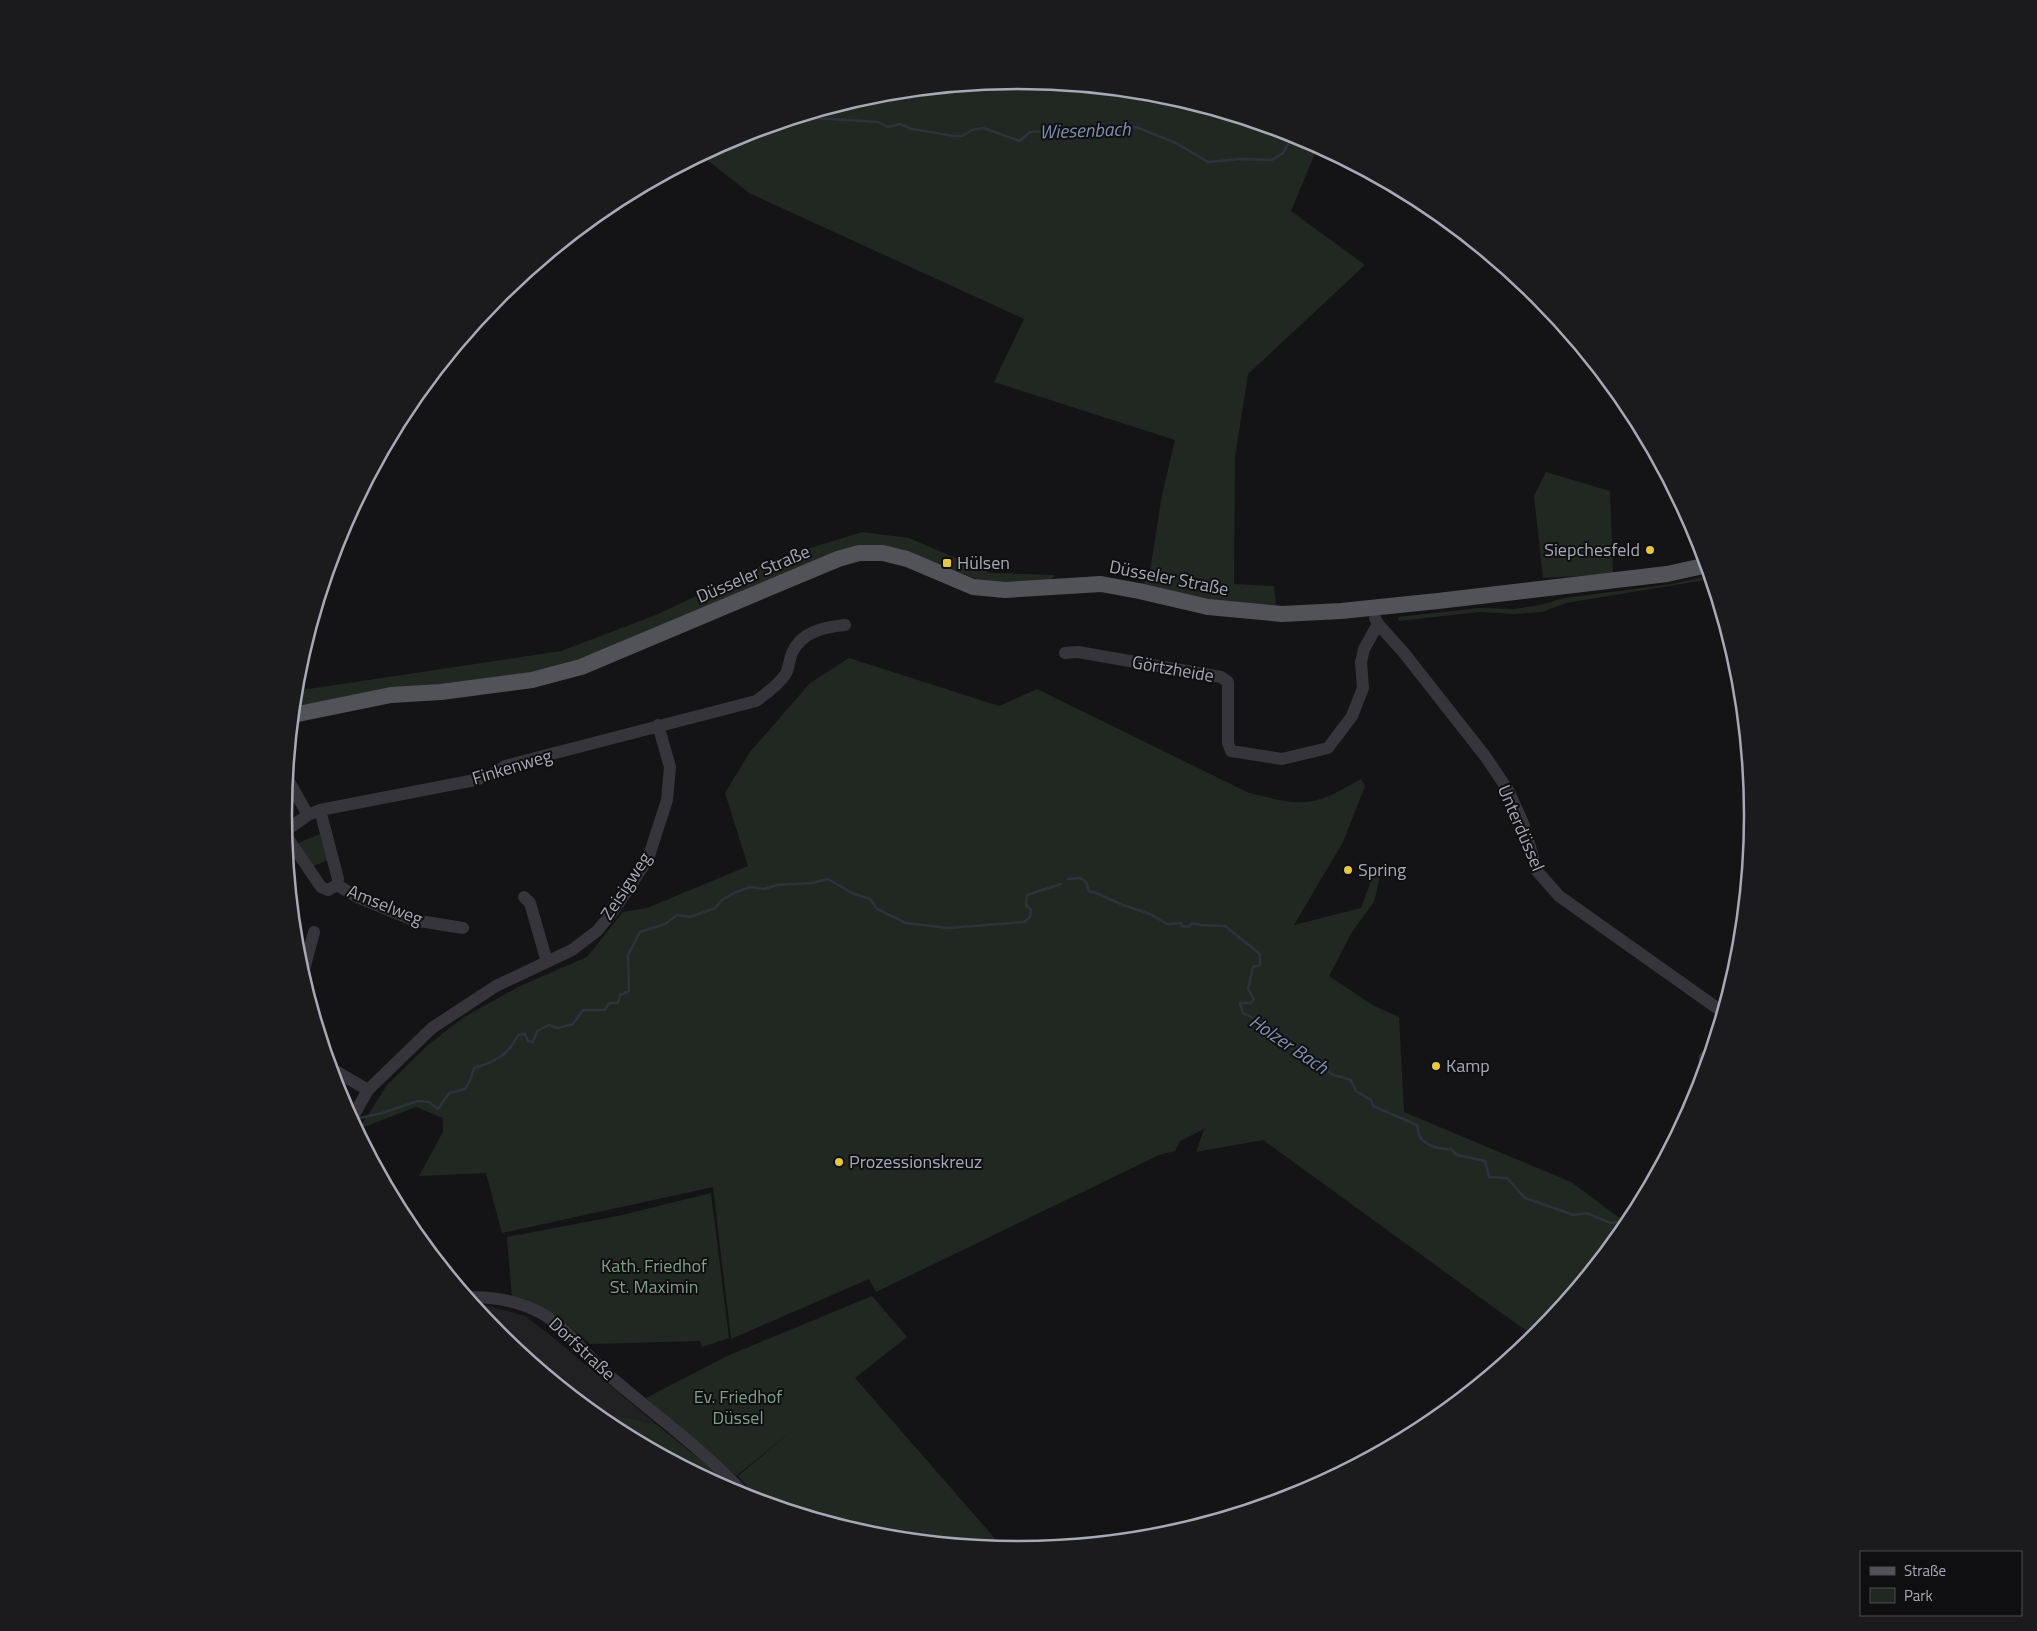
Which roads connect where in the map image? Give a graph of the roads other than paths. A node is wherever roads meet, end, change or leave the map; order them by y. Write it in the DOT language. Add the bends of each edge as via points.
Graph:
graph roads {
  1 [pos="1701,567"];
  2 [pos="1373,608"];
  3 [pos="1378,624"];
  4 [pos="845,625"];
  5 [pos="1065,652"];
  6 [pos="299,714"];
  7 [pos="658,725"];
  8 [pos="293,785"];
  9 [pos="314,812"];
  10 [pos="292,828"];
  11 [pos="293,844"];
  12 [pos="337,885"];
  13 [pos="524,897"];
  14 [pos="463,928"];
  15 [pos="314,932"];
  16 [pos="307,959"];
  17 [pos="547,962"];
  18 [pos="1719,1009"];
  19 [pos="339,1073"];
  20 [pos="368,1090"];
  21 [pos="355,1112"];
  22 [pos="474,1297"];
  23 [pos="734,1484"];
  1 -- 2 [label="main road, Düsseler Straße" via="1668,574"];
  2 -- 3 [label="street"];
  2 -- 6 [label="main road, Düsseler Straße" via="1282,614 1250,612 1208,607 1101,584 1005,590 966,584 897,555 859,553 581,668 532,680 391,695"];
  3 -- 5 [label="street, Görtzheide" via="1364,648 1361,662 1363,688 1352,716 1328,748 1282,759 1232,751 1228,743 1228,682 1221,677"];
  3 -- 18 [label="street, Unterdüssel" via="1485,756 1508,790 1523,823 1538,871 1559,896"];
  4 -- 7 [label="street, Finkenweg" via="824,627 805,636 793,651 786,674 770,692 756,701"];
  7 -- 9 [label="street, Finkenweg" via="505,766 475,780"];
  7 -- 17 [label="street, Zeisigweg" via="670,767 667,800 648,859 597,931 572,950"];
  8 -- 9 [label="street"];
  9 -- 10 [label="street, Finkenweg"];
  9 -- 12 [label="street" via="338,879"];
  11 -- 12 [label="street, Amselweg" via="321,887 328,890"];
  12 -- 14 [label="street, Amselweg" via="357,897 413,920"];
  13 -- 17 [label="street" via="530,903"];
  15 -- 16 [label="street"];
  17 -- 20 [label="street, Zeisigweg" via="496,986 432,1028"];
  19 -- 20 [label="street"];
  20 -- 21 [label="street"];
  22 -- 23 [label="street, Dorfstraße" via="515,1302 551,1319 604,1371 708,1458"];
}
